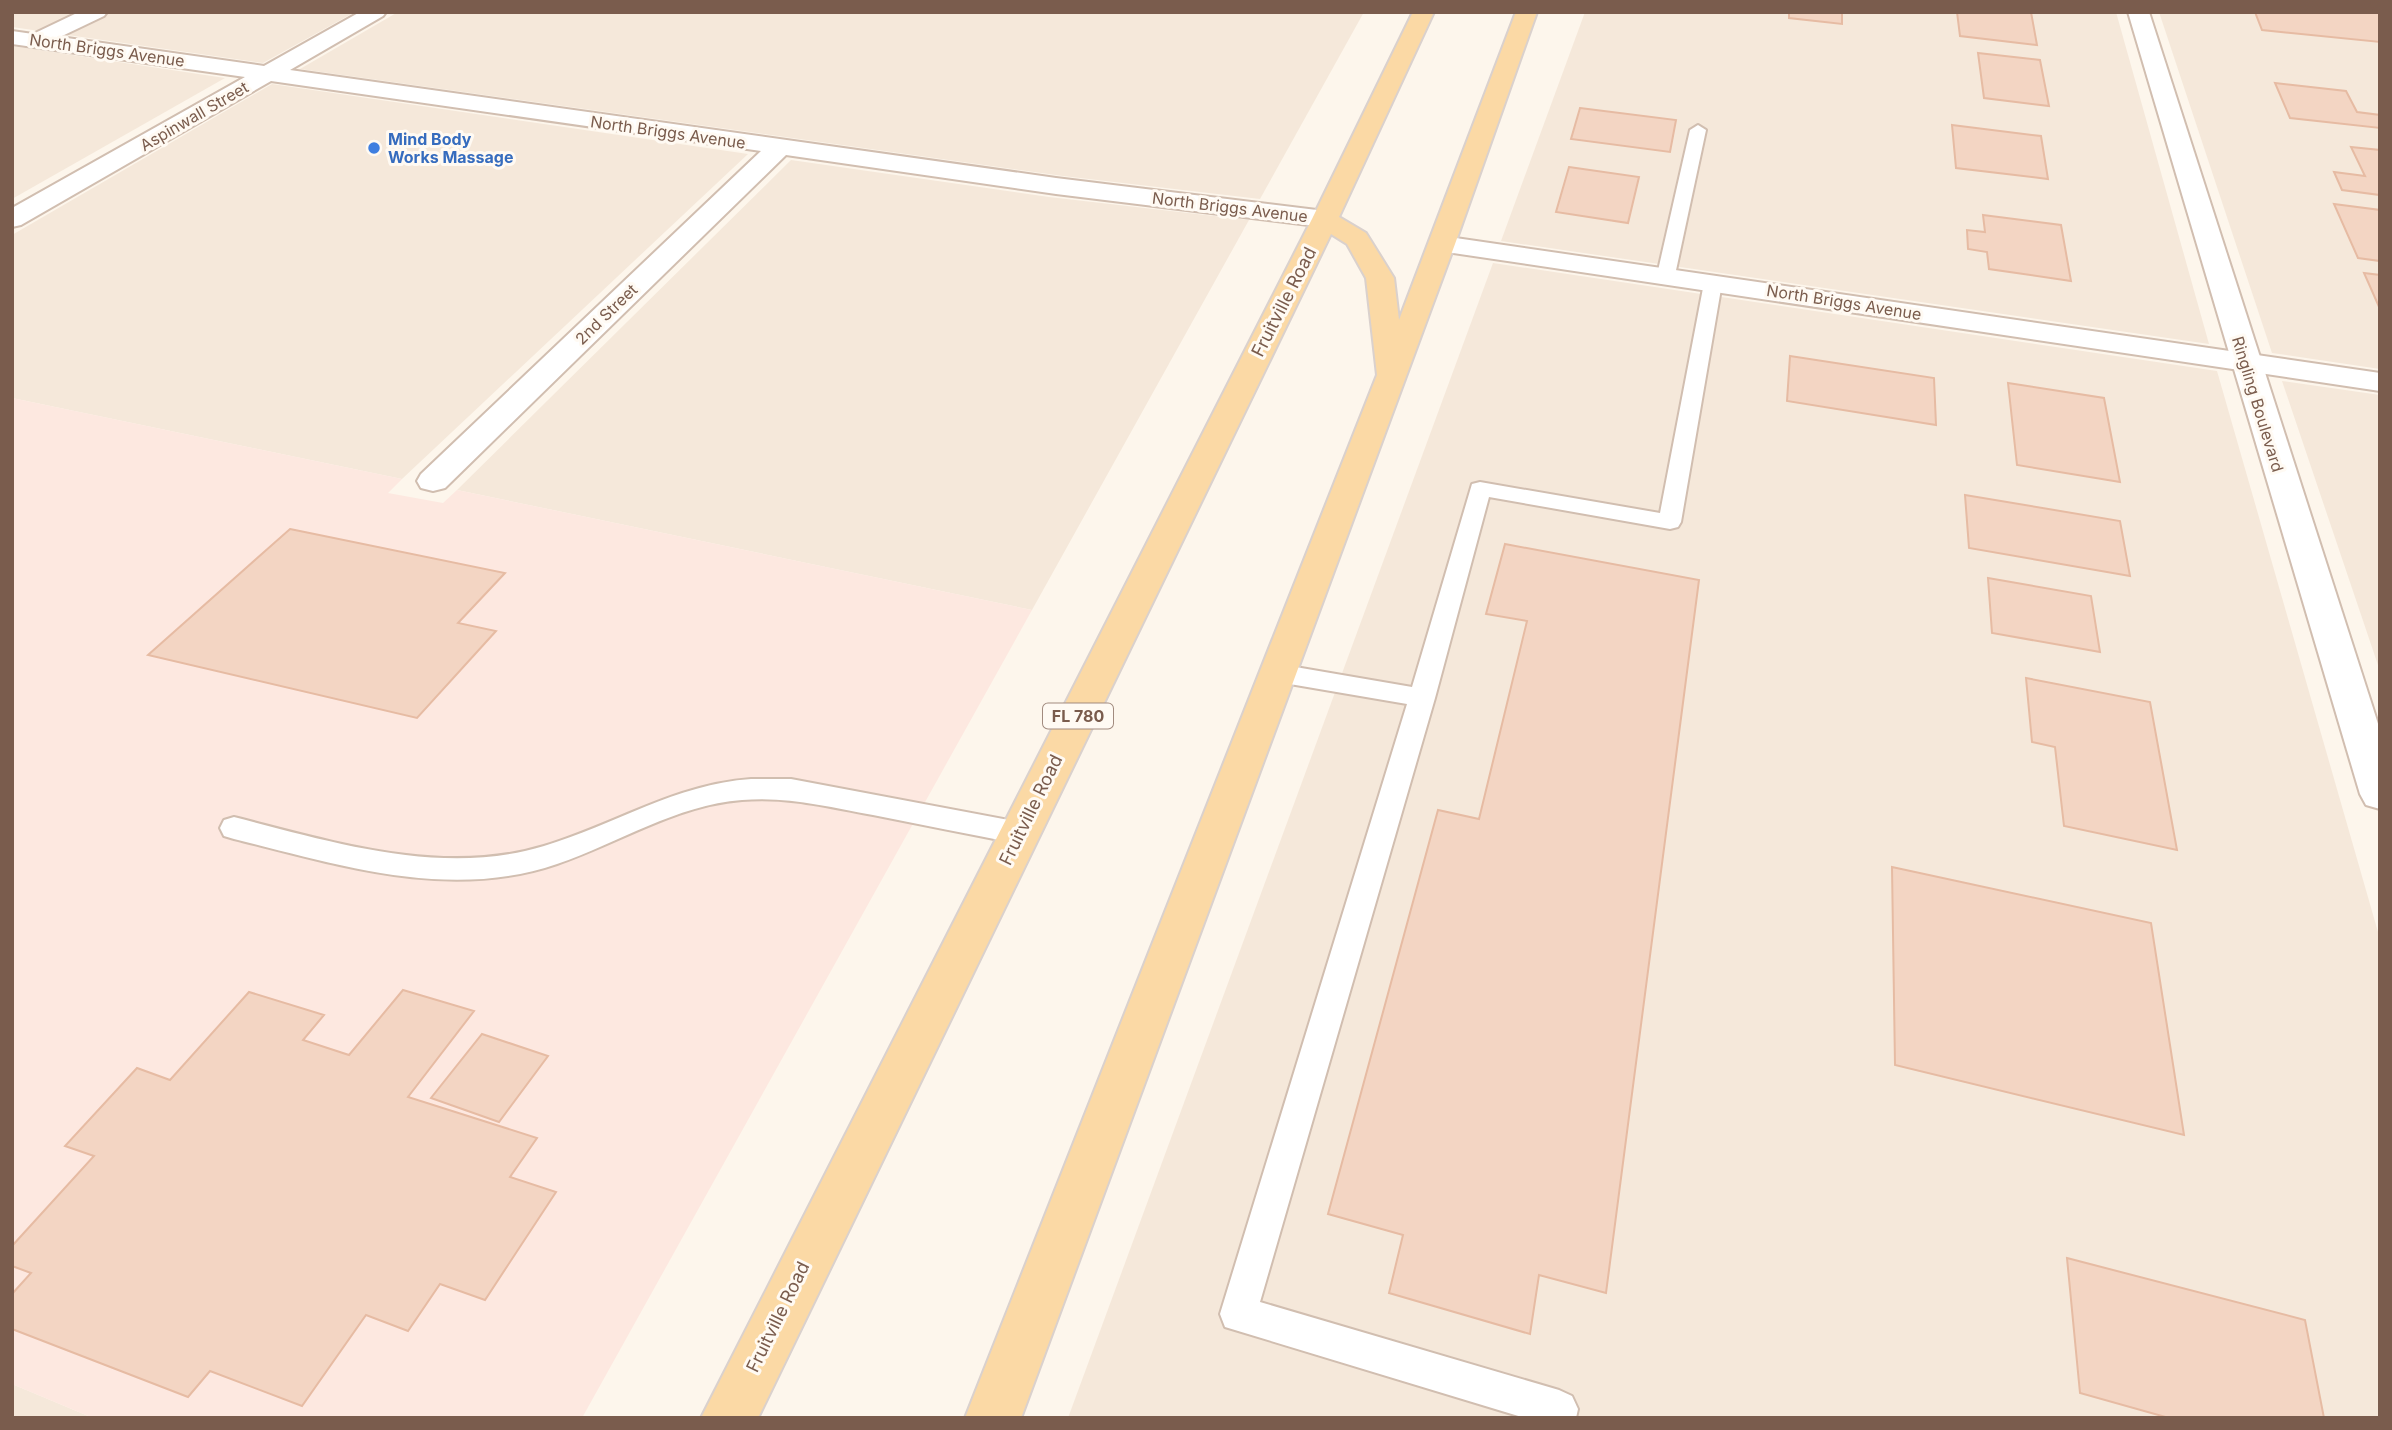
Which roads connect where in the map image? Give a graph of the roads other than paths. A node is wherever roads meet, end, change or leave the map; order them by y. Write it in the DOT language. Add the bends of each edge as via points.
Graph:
graph roads {
  1 [pos="97,12"];
  2 [pos="376,12"];
  3 [pos="1424,12"];
  4 [pos="1527,12"];
  5 [pos="2138,12"];
  6 [pos="12,37"];
  7 [pos="37,40"];
  8 [pos="267,74"];
  9 [pos="1698,131"];
  10 [pos="779,148"];
  11 [pos="12,219"];
  12 [pos="1325,219"];
  13 [pos="1442,244"];
  14 [pos="1666,275"];
  15 [pos="1713,283"];
  16 [pos="2245,362"];
  17 [pos="1391,379"];
  18 [pos="2380,382"];
  19 [pos="433,481"];
  20 [pos="1278,673"];
  21 [pos="1422,698"];
  22 [pos="2380,794"];
  23 [pos="234,828"];
  24 [pos="1019,833"];
  25 [pos="729,1418"];
  26 [pos="993,1418"];
  27 [pos="1557,1418"];
  1 -- 7 [label="street"];
  2 -- 8 [label="street, Aspinwall Street"];
  3 -- 12 [label="main road, Fruitville Road / FL 780"];
  4 -- 13 [label="main road"];
  5 -- 16 [label="street, Ringling Boulevard"];
  6 -- 7 [label="street, North Briggs Avenue"];
  7 -- 8 [label="street, North Briggs Avenue"];
  8 -- 10 [label="street, North Briggs Avenue"];
  8 -- 11 [label="street, Aspinwall Street"];
  9 -- 14 [label="lane"];
  10 -- 12 [label="street, North Briggs Avenue"];
  10 -- 19 [label="street, 2nd Street"];
  12 -- 17 [label="main road" via="1357,239 1380,278"];
  12 -- 24 [label="main road, Fruitville Road / FL 780"];
  13 -- 14 [label="street, North Briggs Avenue"];
  13 -- 17 [label="main road"];
  14 -- 15 [label="street, North Briggs Avenue"];
  15 -- 16 [label="street, North Briggs Avenue"];
  15 -- 21 [label="lane" via="1670,522 1480,489"];
  16 -- 18 [label="street, North Briggs Avenue"];
  16 -- 22 [label="street, Ringling Boulevard"];
  17 -- 20 [label="main road"];
  20 -- 21 [label="lane"];
  20 -- 26 [label="main road"];
  21 -- 27 [label="lane" via="1238,1314 1559,1409"];
  23 -- 24 [label="lane" via="412,866 484,868 548,856 711,794 759,787 791,789"];
  24 -- 25 [label="main road, Fruitville Road / FL 780"];
}
